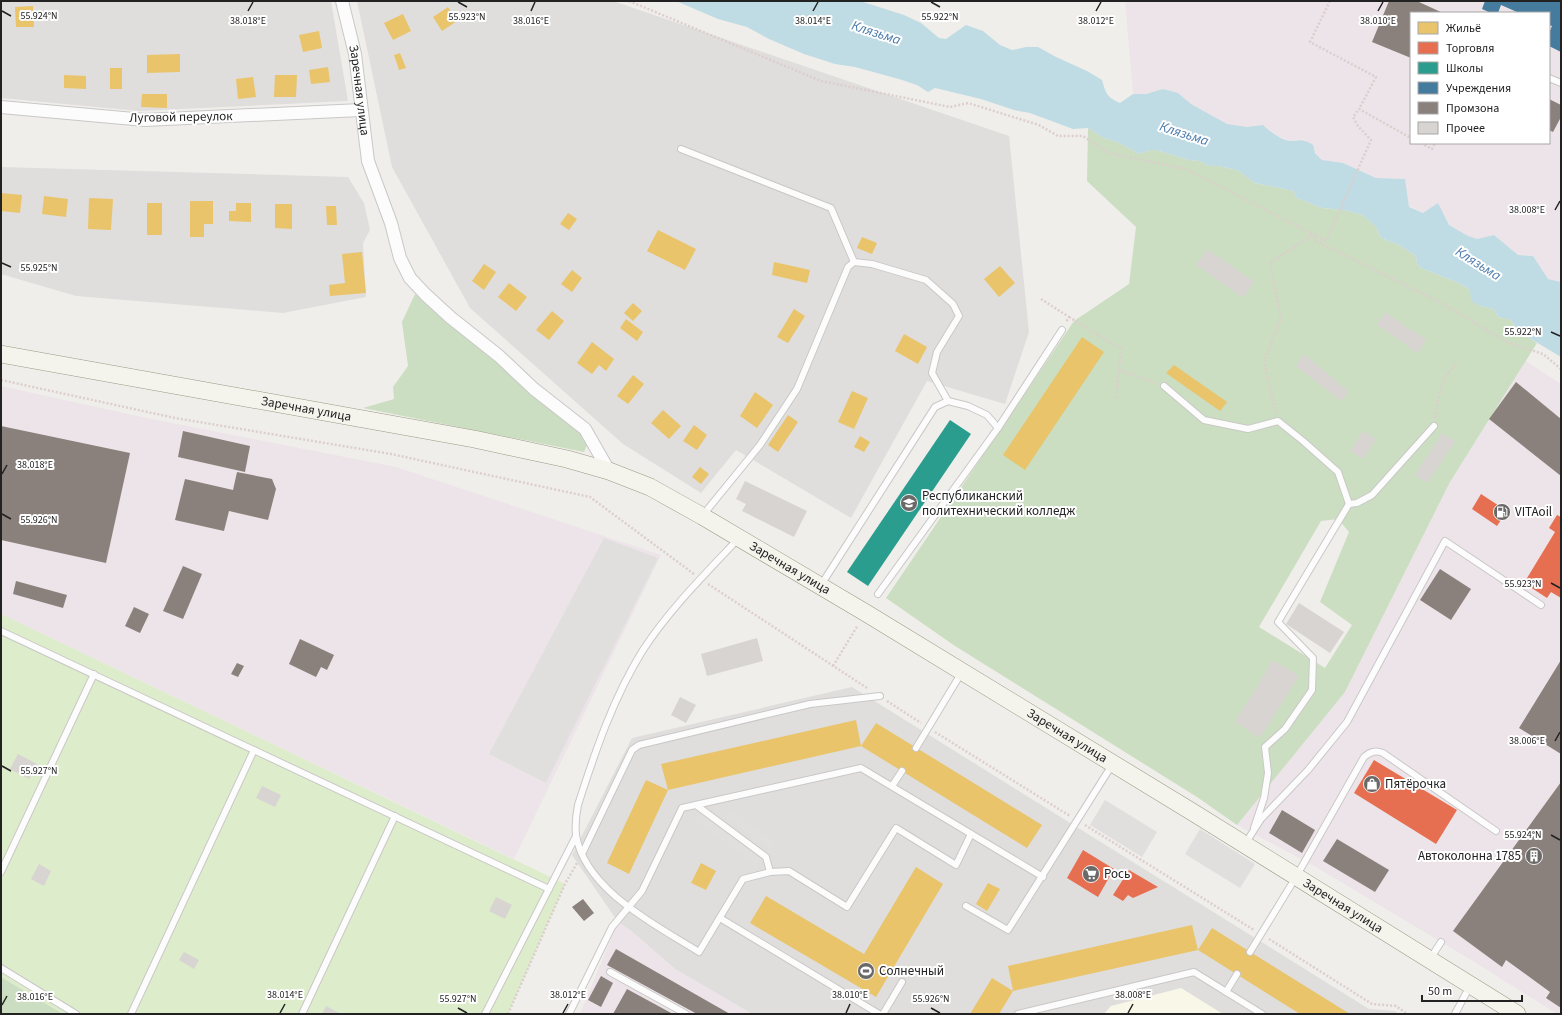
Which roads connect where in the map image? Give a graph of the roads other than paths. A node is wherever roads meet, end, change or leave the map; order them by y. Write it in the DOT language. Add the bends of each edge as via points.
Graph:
graph roads {
  1 [pos="342,1"];
  2 [pos="1550,78"];
  3 [pos="1561,83"];
  4 [pos="1,106"];
  5 [pos="361,110"];
  6 [pos="681,149"];
  7 [pos="854,262"];
  8 [pos="1062,330"];
  9 [pos="1,354"];
  10 [pos="1164,386"];
  11 [pos="948,401"];
  12 [pos="1434,426"];
  13 [pos="998,428"];
  14 [pos="609,471"];
  15 [pos="1349,504"];
  16 [pos="702,516"];
  17 [pos="739,538"];
  18 [pos="821,586"];
  19 [pos="878,594"];
  20 [pos="1541,604"];
  21 [pos="1,631"];
  22 [pos="962,672"];
  23 [pos="94,674"];
  24 [pos="880,696"];
  25 [pos="916,748"];
  26 [pos="254,750"];
  27 [pos="1113,764"];
  28 [pos="902,771"];
  29 [pos="892,786"];
  30 [pos="696,805"];
  31 [pos="395,816"];
  32 [pos="1254,828"];
  33 [pos="1496,830"];
  34 [pos="971,834"];
  35 [pos="576,836"];
  36 [pos="1245,845"];
  37 [pos="582,854"];
  38 [pos="1,872"];
  39 [pos="770,872"];
  40 [pos="1043,877"];
  41 [pos="1296,877"];
  42 [pos="549,889"];
  43 [pos="966,906"];
  44 [pos="629,907"];
  45 [pos="720,918"];
  46 [pos="1441,942"];
  47 [pos="1250,952"];
  48 [pos="1430,960"];
  49 [pos="1,968"];
  50 [pos="610,972"];
  51 [pos="1237,974"];
  52 [pos="902,982"];
  53 [pos="1471,985"];
  54 [pos="1226,992"];
  55 [pos="76,1014"];
  56 [pos="131,1014"];
  57 [pos="302,1014"];
  58 [pos="485,1014"];
  59 [pos="569,1014"];
  60 [pos="686,1014"];
  61 [pos="879,1014"];
  62 [pos="883,1014"];
  63 [pos="1018,1014"];
  64 [pos="1262,1014"];
  65 [pos="1454,1014"];
  66 [pos="1517,1014"];
  1 -- 5 [label="street, Заречная улица" via="355,54"];
  2 -- 3 [label="lane"];
  4 -- 5 [label="street, Луговой переулок" via="145,120"];
  5 -- 14 [label="street, Заречная улица" via="368,161 391,223 400,258 410,278 450,317 585,429"];
  6 -- 7 [label="lane" via="831,208"];
  7 -- 11 [label="lane" via="872,264 926,280 953,304 959,316 937,352 932,373"];
  7 -- 16 [label="lane" via="848,268 797,389 760,444"];
  8 -- 13 [label="lane"];
  9 -- 14 [label="street, Заречная улица" via="474,439"];
  10 -- 15 [label="lane" via="1204,420 1248,429 1278,421 1338,472"];
  11 -- 13 [label="lane" via="968,406 987,415"];
  11 -- 18 [label="lane" via="935,407"];
  12 -- 15 [label="lane" via="1372,495"];
  13 -- 19 [label="lane"];
  14 -- 16 [label="street, Заречная улица" via="650,487"];
  15 -- 32 [label="lane" via="1278,622 1313,658 1312,690 1285,729 1264,747 1268,773 1264,798"];
  16 -- 17 [label="street, Заречная улица"];
  17 -- 18 [label="street, Заречная улица"];
  17 -- 35 [label="lane" via="700,579 643,650 615,702 578,805"];
  18 -- 22 [label="street, Заречная улица"];
  20 -- 32 [label="lane" via="1445,541 1347,722 1308,770"];
  21 -- 23 [label="lane"];
  22 -- 25 [label="lane"];
  22 -- 27 [label="street, Заречная улица"];
  23 -- 26 [label="lane"];
  23 -- 38 [label="lane"];
  24 -- 37 [label="lane" via="810,704 639,745 632,750"];
  26 -- 31 [label="lane"];
  26 -- 56 [label="lane"];
  27 -- 36 [label="street, Заречная улица"];
  27 -- 40 [label="lane"];
  28 -- 29 [label="lane"];
  29 -- 30 [label="lane" via="861,768"];
  29 -- 34 [label="lane"];
  30 -- 39 [label="lane" via="766,857"];
  30 -- 44 [label="lane" via="682,808 642,891"];
  31 -- 42 [label="lane"];
  31 -- 57 [label="lane"];
  32 -- 36 [label="lane"];
  33 -- 41 [label="lane" via="1383,753 1370,752 1364,757"];
  34 -- 39 [label="lane" via="956,865 896,828 847,907 789,871"];
  34 -- 40 [label="lane"];
  35 -- 37 [label="lane"];
  35 -- 42 [label="lane"];
  36 -- 41 [label="street, Заречная улица"];
  37 -- 44 [label="lane" via="598,881"];
  39 -- 45 [label="lane" via="743,879"];
  40 -- 43 [label="lane" via="1008,930"];
  41 -- 47 [label="lane"];
  41 -- 48 [label="street, Заречная улица"];
  42 -- 58 [label="lane"];
  44 -- 45 [label="lane" via="699,952"];
  44 -- 59 [label="lane" via="612,927"];
  45 -- 61 [label="lane"];
  46 -- 48 [label="lane"];
  48 -- 53 [label="street, Заречная улица"];
  49 -- 55 [label="lane"];
  50 -- 60 [label="lane"];
  51 -- 54 [label="lane"];
  52 -- 62 [label="lane"];
  53 -- 65 [label="lane"];
  53 -- 66 [label="street, Заречная улица"];
  54 -- 63 [label="lane" via="1194,972"];
  54 -- 64 [label="lane"];
}
